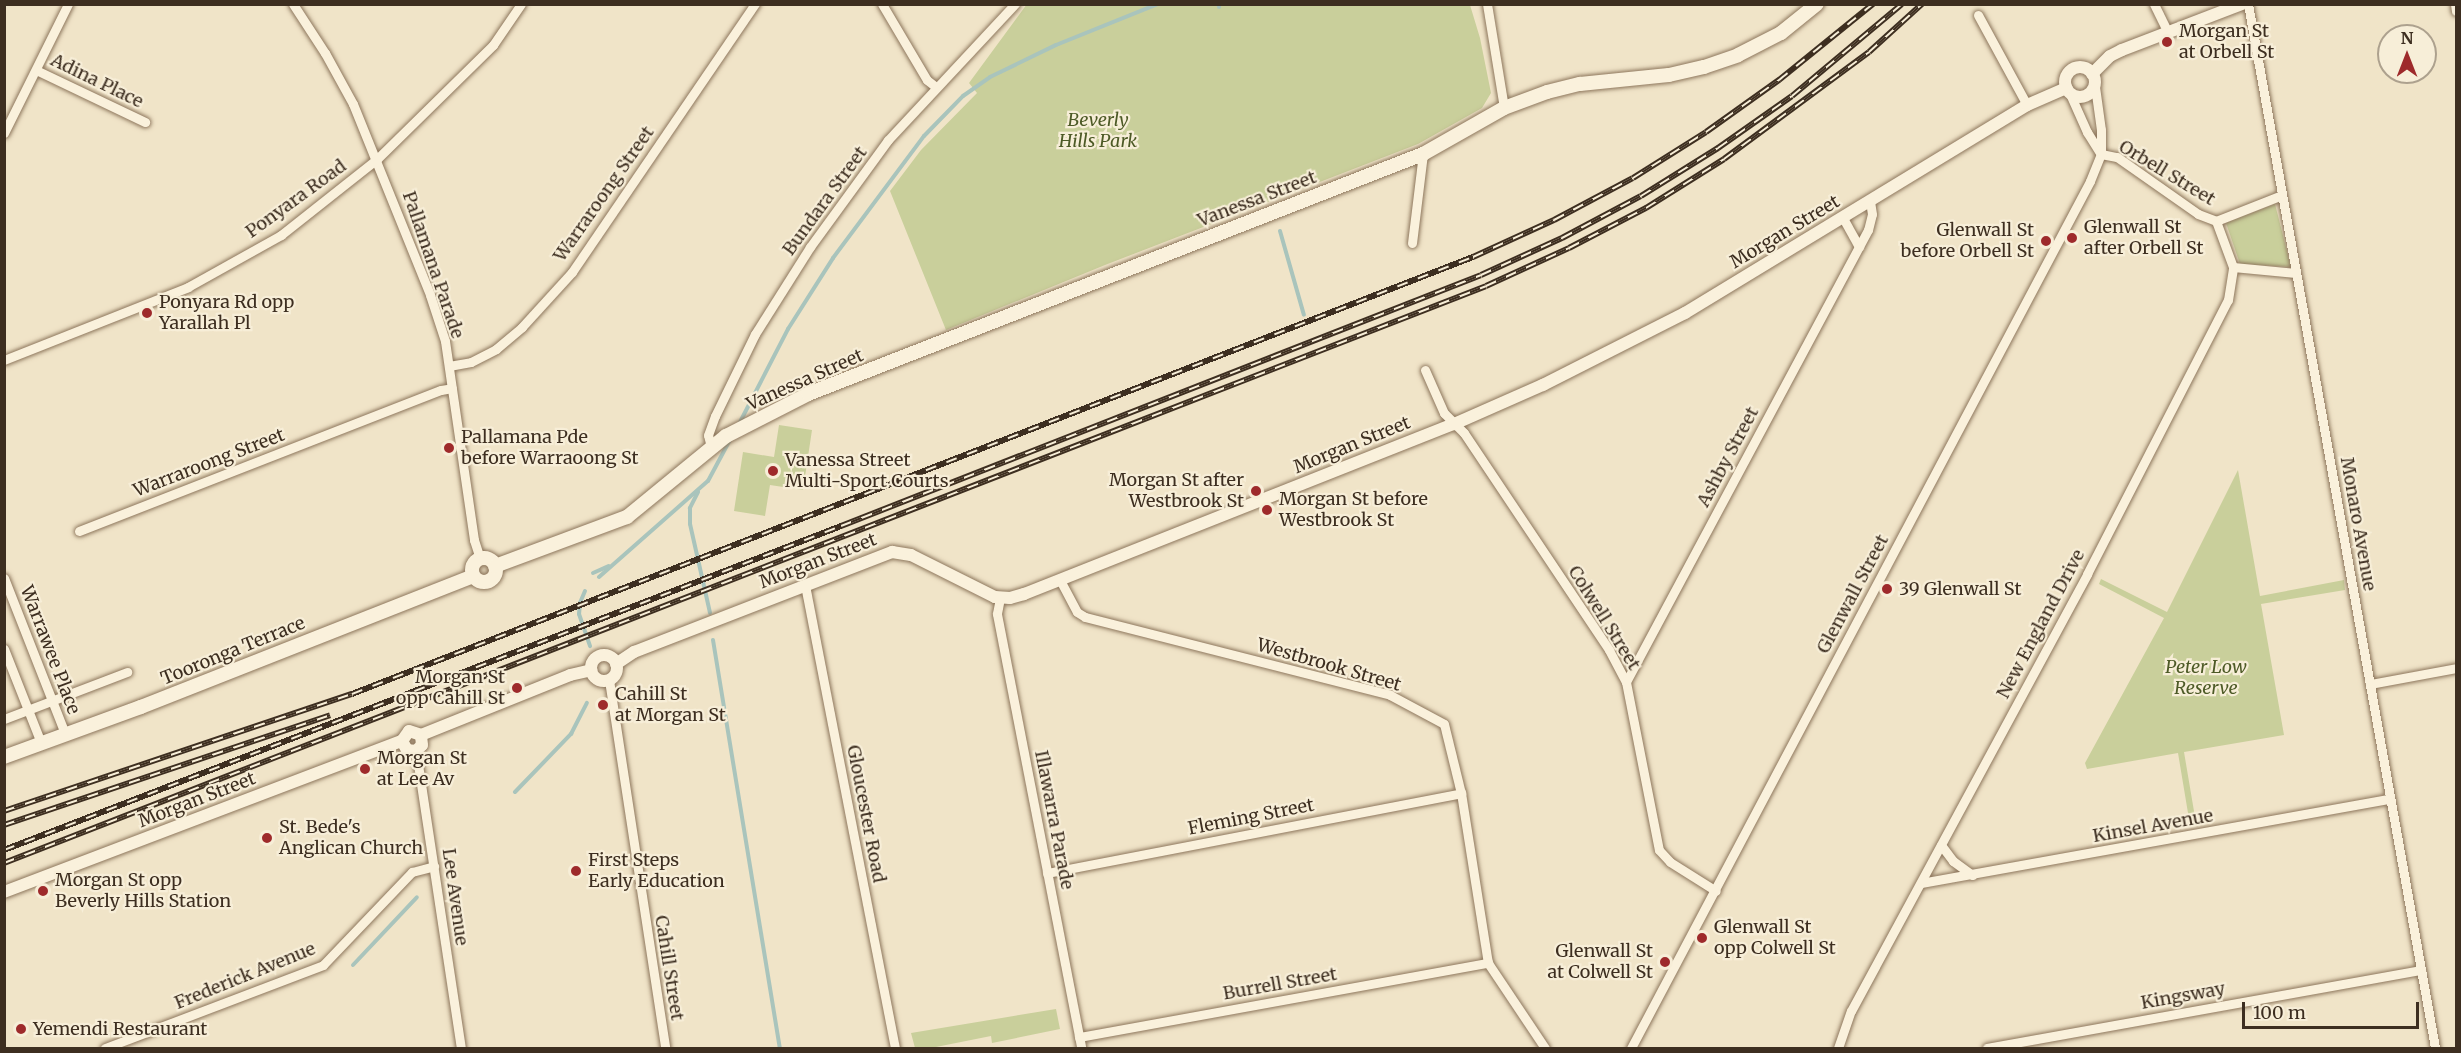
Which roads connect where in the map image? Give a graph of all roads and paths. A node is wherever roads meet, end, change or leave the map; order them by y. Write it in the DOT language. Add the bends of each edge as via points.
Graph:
graph roads {
  1 [pos="68,4"];
  2 [pos="293,4"];
  3 [pos="521,4"];
  4 [pos="755,4"];
  5 [pos="882,4"];
  6 [pos="1015,4"];
  7 [pos="1487,4"];
  8 [pos="1817,4"];
  9 [pos="2154,4"];
  10 [pos="2242,4"];
  11 [pos="2248,4"];
  12 [pos="2455,4"];
  13 [pos="2457,11"];
  14 [pos="1978,15"];
  15 [pos="2168,33"];
  16 [pos="36,70"];
  17 [pos="2092,74"];
  18 [pos="936,87"];
  19 [pos="2095,87"];
  20 [pos="2068,91"];
  21 [pos="2027,105"];
  22 [pos="1504,108"];
  23 [pos="145,122"];
  24 [pos="4,133"];
  25 [pos="1423,154"];
  26 [pos="2101,154"];
  27 [pos="377,159"];
  28 [pos="2282,195"];
  29 [pos="1870,201"];
  30 [pos="1843,218"];
  31 [pos="2216,221"];
  32 [pos="1412,243"];
  33 [pos="1859,247"];
  34 [pos="2234,267"];
  35 [pos="2296,273"];
  36 [pos="4,360"];
  37 [pos="449,366"];
  38 [pos="1425,369"];
  39 [pos="452,388"];
  40 [pos="1454,424"];
  41 [pos="711,447"];
  42 [pos="79,531"];
  43 [pos="480,558"];
  44 [pos="495,566"];
  45 [pos="473,576"];
  46 [pos="4,578"];
  47 [pos="1060,580"];
  48 [pos="805,585"];
  49 [pos="1000,598"];
  50 [pos="4,650"];
  51 [pos="616,664"];
  52 [pos="2457,668"];
  53 [pos="591,670"];
  54 [pos="127,672"];
  55 [pos="609,680"];
  56 [pos="1626,682"];
  57 [pos="2370,684"];
  58 [pos="52,700"];
  59 [pos="28,710"];
  60 [pos="4,719"];
  61 [pos="65,734"];
  62 [pos="421,735"];
  63 [pos="402,741"];
  64 [pos="41,743"];
  65 [pos="416,751"];
  66 [pos="4,757"];
  67 [pos="1461,793"];
  68 [pos="2390,799"];
  69 [pos="1941,844"];
  70 [pos="434,866"];
  71 [pos="1047,873"];
  72 [pos="1972,875"];
  73 [pos="1921,884"];
  74 [pos="1716,891"];
  75 [pos="4,892"];
  76 [pos="1488,963"];
  77 [pos="2421,970"];
  78 [pos="1079,1037"];
  79 [pos="105,1048"];
  80 [pos="461,1048"];
  81 [pos="665,1048"];
  82 [pos="895,1048"];
  83 [pos="1081,1048"];
  84 [pos="1545,1048"];
  85 [pos="1631,1048"];
  86 [pos="1838,1048"];
  87 [pos="1987,1048"];
  88 [pos="2435,1048"];
  1 -- 16 [label="street"];
  2 -- 27 [label="street, Pallamana Parade" via="348,94"];
  3 -- 27 [label="street, Ponyara Road" via="493,45"];
  4 -- 37 [label="street, Warraroong Street" via="572,272 522,327 496,349 471,362"];
  5 -- 18 [label="street" via="927,80"];
  6 -- 18 [label="street, Bundara Street"];
  7 -- 22 [label="street"];
  8 -- 22 [label="main road, Vanessa Street" via="1781,33 1704,68 1580,84"];
  9 -- 15 [label="street"];
  10 -- 15 [label="street"];
  11 -- 28 [label="street, Monaro Avenue"];
  12 -- 13 [label="street"];
  14 -- 21 [label="street"];
  15 -- 17 [label="street" via="2110,56"];
  16 -- 23 [label="street, Adina Place"];
  16 -- 24 [label="street"];
  17 -- 19 [label="street"];
  17 -- 20 [label="street" via="2084,67 2073,68 2066,75"];
  18 -- 41 [label="street, Bundara Street" via="888,140 810,247 761,324 715,416 708,435"];
  19 -- 20 [label="street" via="2085,97"];
  19 -- 26 [label="street, Orbell Street"];
  20 -- 21 [label="street, Morgan Street"];
  20 -- 26 [label="street, Orbell Street" via="2086,132"];
  21 -- 29 [label="street, Morgan Street"];
  22 -- 25 [label="main road, Vanessa Street"];
  25 -- 32 [label="street"];
  25 -- 41 [label="main road, Vanessa Street" via="830,385"];
  26 -- 31 [label="street, Orbell Street" via="2110,154 2126,163 2198,214"];
  26 -- 74 [label="street, Glenwall Street"];
  27 -- 36 [label="street, Ponyara Road" via="281,235 224,268 188,287"];
  27 -- 37 [label="street, Pallamana Parade" via="430,295"];
  28 -- 31 [label="street, Orbell Street"];
  28 -- 35 [label="street, Monaro Avenue"];
  29 -- 30 [label="street, Morgan Street"];
  29 -- 33 [label="street, Ashby Street" via="1871,222"];
  30 -- 33 [label="street"];
  30 -- 40 [label="street, Morgan Street" via="1658,328"];
  31 -- 34 [label="street, Orbell Street"];
  33 -- 56 [label="street, Ashby Street"];
  34 -- 35 [label="street"];
  34 -- 69 [label="street, New England Drive" via="2232,289 2223,311"];
  35 -- 57 [label="street, Monaro Avenue"];
  37 -- 39 [label="street, Pallamana Parade"];
  38 -- 40 [label="street, Colwell Street" via="1444,413"];
  39 -- 42 [label="street, Warraroong Street"];
  39 -- 43 [label="street, Pallamana Parade"];
  40 -- 47 [label="street, Morgan Street"];
  40 -- 56 [label="street, Colwell Street" via="1609,650"];
  41 -- 44 [label="main road" via="627,516"];
  43 -- 44 [label="main road" via="487,558"];
  43 -- 45 [label="main road" via="472,566"];
  44 -- 45 [label="main road" via="495,574 487,582"];
  45 -- 61 [label="main road, Tooronga Terrace"];
  46 -- 58 [label="street, Warrawee Place"];
  47 -- 49 [label="street, Morgan Street" via="1024,594"];
  47 -- 67 [label="street, Westbrook Street" via="1077,612 1085,617 1390,695 1444,724"];
  48 -- 49 [label="street, Morgan Street" via="876,557 902,552"];
  48 -- 51 [label="street, Morgan Street" via="634,652"];
  48 -- 82 [label="street, Gloucester Road"];
  49 -- 71 [label="street, Illawarra Parade" via="997,614"];
  50 -- 59 [label="street"];
  51 -- 53 [label="street" via="612,657 600,655 593,660"];
  51 -- 55 [label="street" via="616,672"];
  52 -- 57 [label="street"];
  53 -- 55 [label="street" via="596,679"];
  53 -- 62 [label="street"];
  54 -- 58 [label="street"];
  55 -- 81 [label="street, Cahill Street"];
  56 -- 74 [label="street, Colwell Street" via="1659,850 1670,862"];
  57 -- 68 [label="street, Monaro Avenue"];
  58 -- 59 [label="street"];
  58 -- 61 [label="street, Warrawee Place"];
  59 -- 60 [label="street"];
  59 -- 64 [label="street"];
  61 -- 64 [label="main road, Tooronga Terrace"];
  62 -- 63 [label="street" via="409,731"];
  62 -- 65 [label="street" via="422,745"];
  63 -- 65 [label="street" via="407,750"];
  63 -- 75 [label="street, Morgan Street"];
  64 -- 66 [label="main road, Tooronga Terrace"];
  65 -- 70 [label="street, Lee Avenue"];
  67 -- 71 [label="street, Fleming Street"];
  67 -- 76 [label="street, Westbrook Street"];
  68 -- 72 [label="street, Kinsel Avenue"];
  68 -- 77 [label="street, Monaro Avenue"];
  69 -- 72 [label="street" via="1953,861"];
  69 -- 73 [label="street, New England Drive"];
  70 -- 79 [label="street, Frederick Avenue" via="412,872 323,965"];
  70 -- 80 [label="street, Lee Avenue"];
  71 -- 78 [label="street, Illawarra Parade"];
  72 -- 73 [label="street, Kinsel Avenue"];
  73 -- 86 [label="street, New England Drive" via="1851,1011"];
  74 -- 85 [label="street, Glenwall Street"];
  76 -- 78 [label="street, Burrell Street"];
  76 -- 84 [label="street, Westbrook Street"];
  77 -- 87 [label="street, Kingsway"];
  77 -- 88 [label="street, Monaro Avenue"];
  78 -- 83 [label="street, Illawarra Parade"];
}
